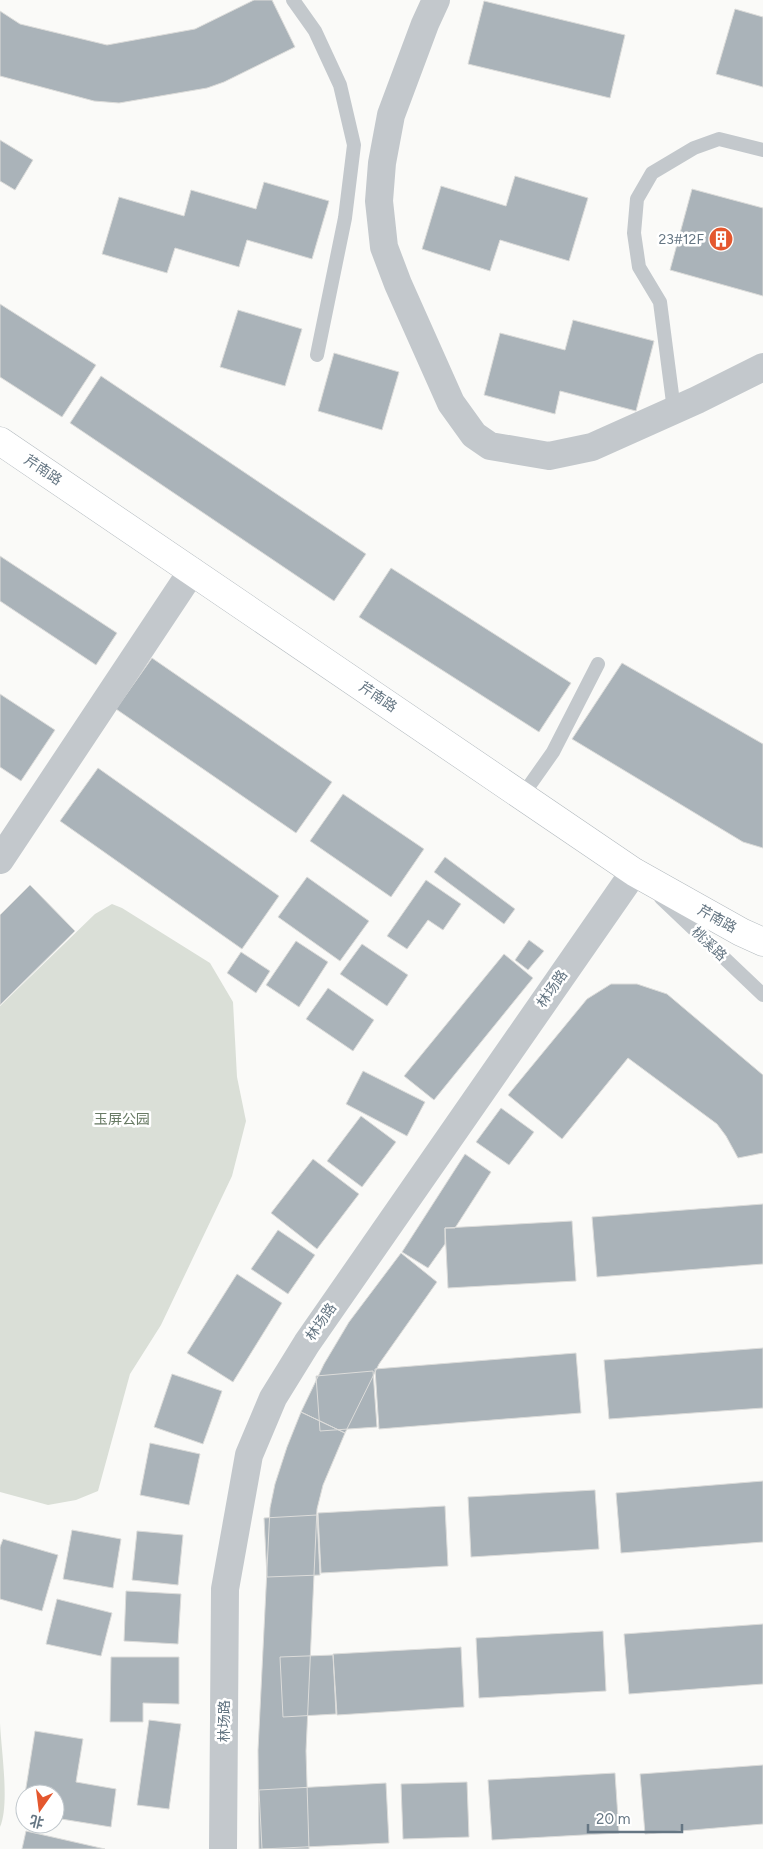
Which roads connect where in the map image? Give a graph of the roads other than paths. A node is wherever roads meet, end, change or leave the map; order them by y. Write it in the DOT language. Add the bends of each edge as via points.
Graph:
graph roads {
  1 [pos="293,0"];
  2 [pos="436,0"];
  3 [pos="763,150"];
  4 [pos="318,355"];
  5 [pos="763,367"];
  6 [pos="674,410"];
  7 [pos="0,441"];
  8 [pos="192,571"];
  9 [pos="598,664"];
  10 [pos="522,796"];
  11 [pos="0,860"];
  12 [pos="634,872"];
  13 [pos="756,934"];
  14 [pos="763,995"];
  15 [pos="223,1849"];
  1 -- 4 [label="lane" via="315,31 340,84 354,145 345,218"];
  2 -- 6 [label="street" via="391,115 379,202 384,247 451,403 474,435 490,446 549,456 592,446"];
  3 -- 6 [label="lane" via="720,139 694,148 652,173 638,199 634,233 639,267 660,302"];
  5 -- 6 [label="street"];
  7 -- 8 [label="main road, 芹南路"];
  8 -- 10 [label="main road, 芹南路"];
  8 -- 11 [label="street"];
  9 -- 10 [label="lane" via="553,752"];
  10 -- 12 [label="main road, 芹南路"];
  12 -- 13 [label="main road, 芹南路"];
  12 -- 14 [label="lane, 桃溪路"];
  12 -- 15 [label="street, 林场路" via="272,1398 249,1455 225,1589"];
}
